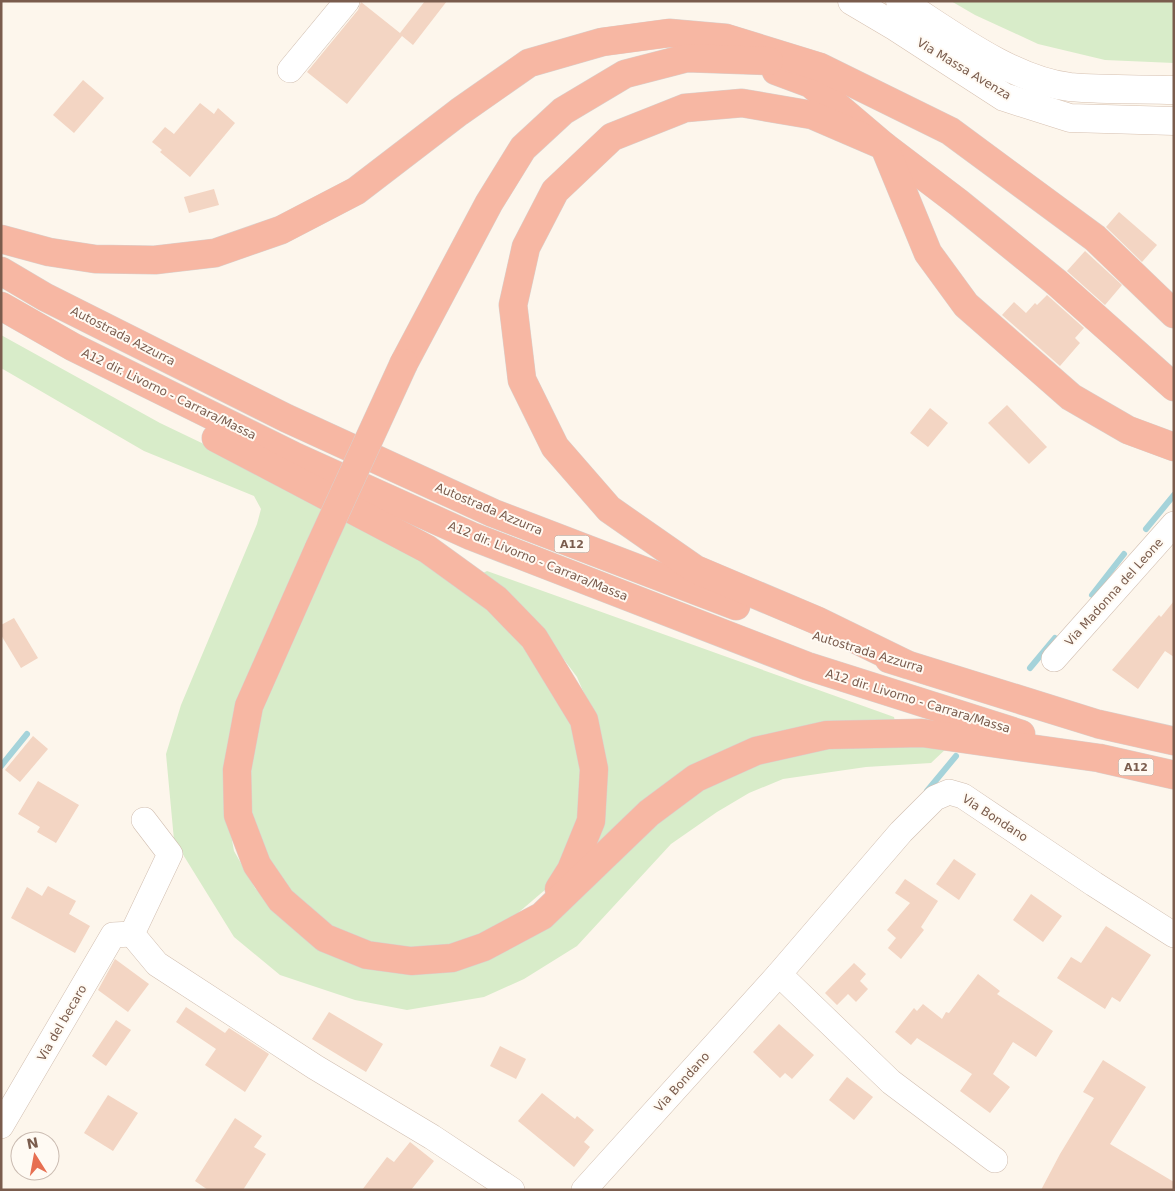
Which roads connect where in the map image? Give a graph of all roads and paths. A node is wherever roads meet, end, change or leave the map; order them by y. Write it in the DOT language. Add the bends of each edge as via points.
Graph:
graph roads {
  1 [pos="347,1"];
  2 [pos="852,1"];
  3 [pos="900,1"];
  4 [pos="744,60"];
  5 [pos="808,63"];
  6 [pos="290,70"];
  7 [pos="1174,90"];
  8 [pos="1174,121"];
  9 [pos="884,146"];
  10 [pos="1,239"];
  11 [pos="1,271"];
  12 [pos="1,306"];
  13 [pos="1174,314"];
  14 [pos="74,347"];
  15 [pos="1174,387"];
  16 [pos="1174,447"];
  17 [pos="1174,524"];
  18 [pos="1054,659"];
  19 [pos="906,664"];
  20 [pos="1174,741"];
  21 [pos="1098,758"];
  22 [pos="1174,775"];
  23 [pos="144,820"];
  24 [pos="542,916"];
  25 [pos="132,934"];
  26 [pos="1174,935"];
  27 [pos="779,974"];
  28 [pos="1,1126"];
  29 [pos="994,1160"];
  30 [pos="512,1190"];
  31 [pos="584,1190"];
  1 -- 6 [label="street"];
  2 -- 8 [label="main road, Via Massa Avenza" via="1004,96 1070,118"];
  3 -- 7 [label="main road, Via Massa Avenza" via="1006,68 1038,79 1069,87"];
  4 -- 5 [label="highway"];
  4 -- 9 [label="highway" via="811,84"];
  4 -- 24 [label="highway, bridge" via="687,58 625,74 563,111 523,148 489,203 404,363 249,706 237,770 238,814 257,864 281,900 325,938 367,955 411,961 452,958 484,947"];
  5 -- 10 [label="highway" via="726,38 669,33 602,42 529,63 459,112 356,192 281,230 214,253 155,260 95,259 49,252"];
  5 -- 13 [label="highway" via="950,131 1095,238"];
  9 -- 15 [label="highway" via="1056,282"];
  9 -- 16 [label="highway" via="928,253 966,305 1071,396 1128,430"];
  9 -- 19 [label="highway" via="812,115 742,102 685,108 612,136 555,191 526,247 513,305 522,380 555,448 609,509 695,569 818,621"];
  11 -- 19 [label="highway, Autostrada Azzurra / A12" via="45,297 286,418 493,513 827,641"];
  12 -- 14 [label="highway, A12 dir. Livorno - Carrara/Massa / A12"];
  14 -- 21 [label="highway, A12 dir. Livorno - Carrara/Massa / A12" via="296,457 471,536 807,666"];
  14 -- 24 [label="highway" via="198,428 427,549 496,598 534,638 584,720 594,769 591,821 571,870"];
  17 -- 18 [label="street, Via Madonna del Leone"];
  19 -- 20 [label="highway, Autostrada Azzurra / A12" via="1098,724"];
  21 -- 22 [label="highway, A12"];
  21 -- 24 [label="highway" via="922,733 827,735 756,750 696,778 665,802"];
  23 -- 25 [label="street" via="170,854"];
  25 -- 28 [label="street, Via del becaro" via="113,935"];
  25 -- 30 [label="street" via="157,964"];
  26 -- 27 [label="street, Via Bondano" via="963,796 949,792 935,798 901,832"];
  27 -- 29 [label="street" via="891,1082"];
  27 -- 31 [label="street, Via Bondano"];
}
